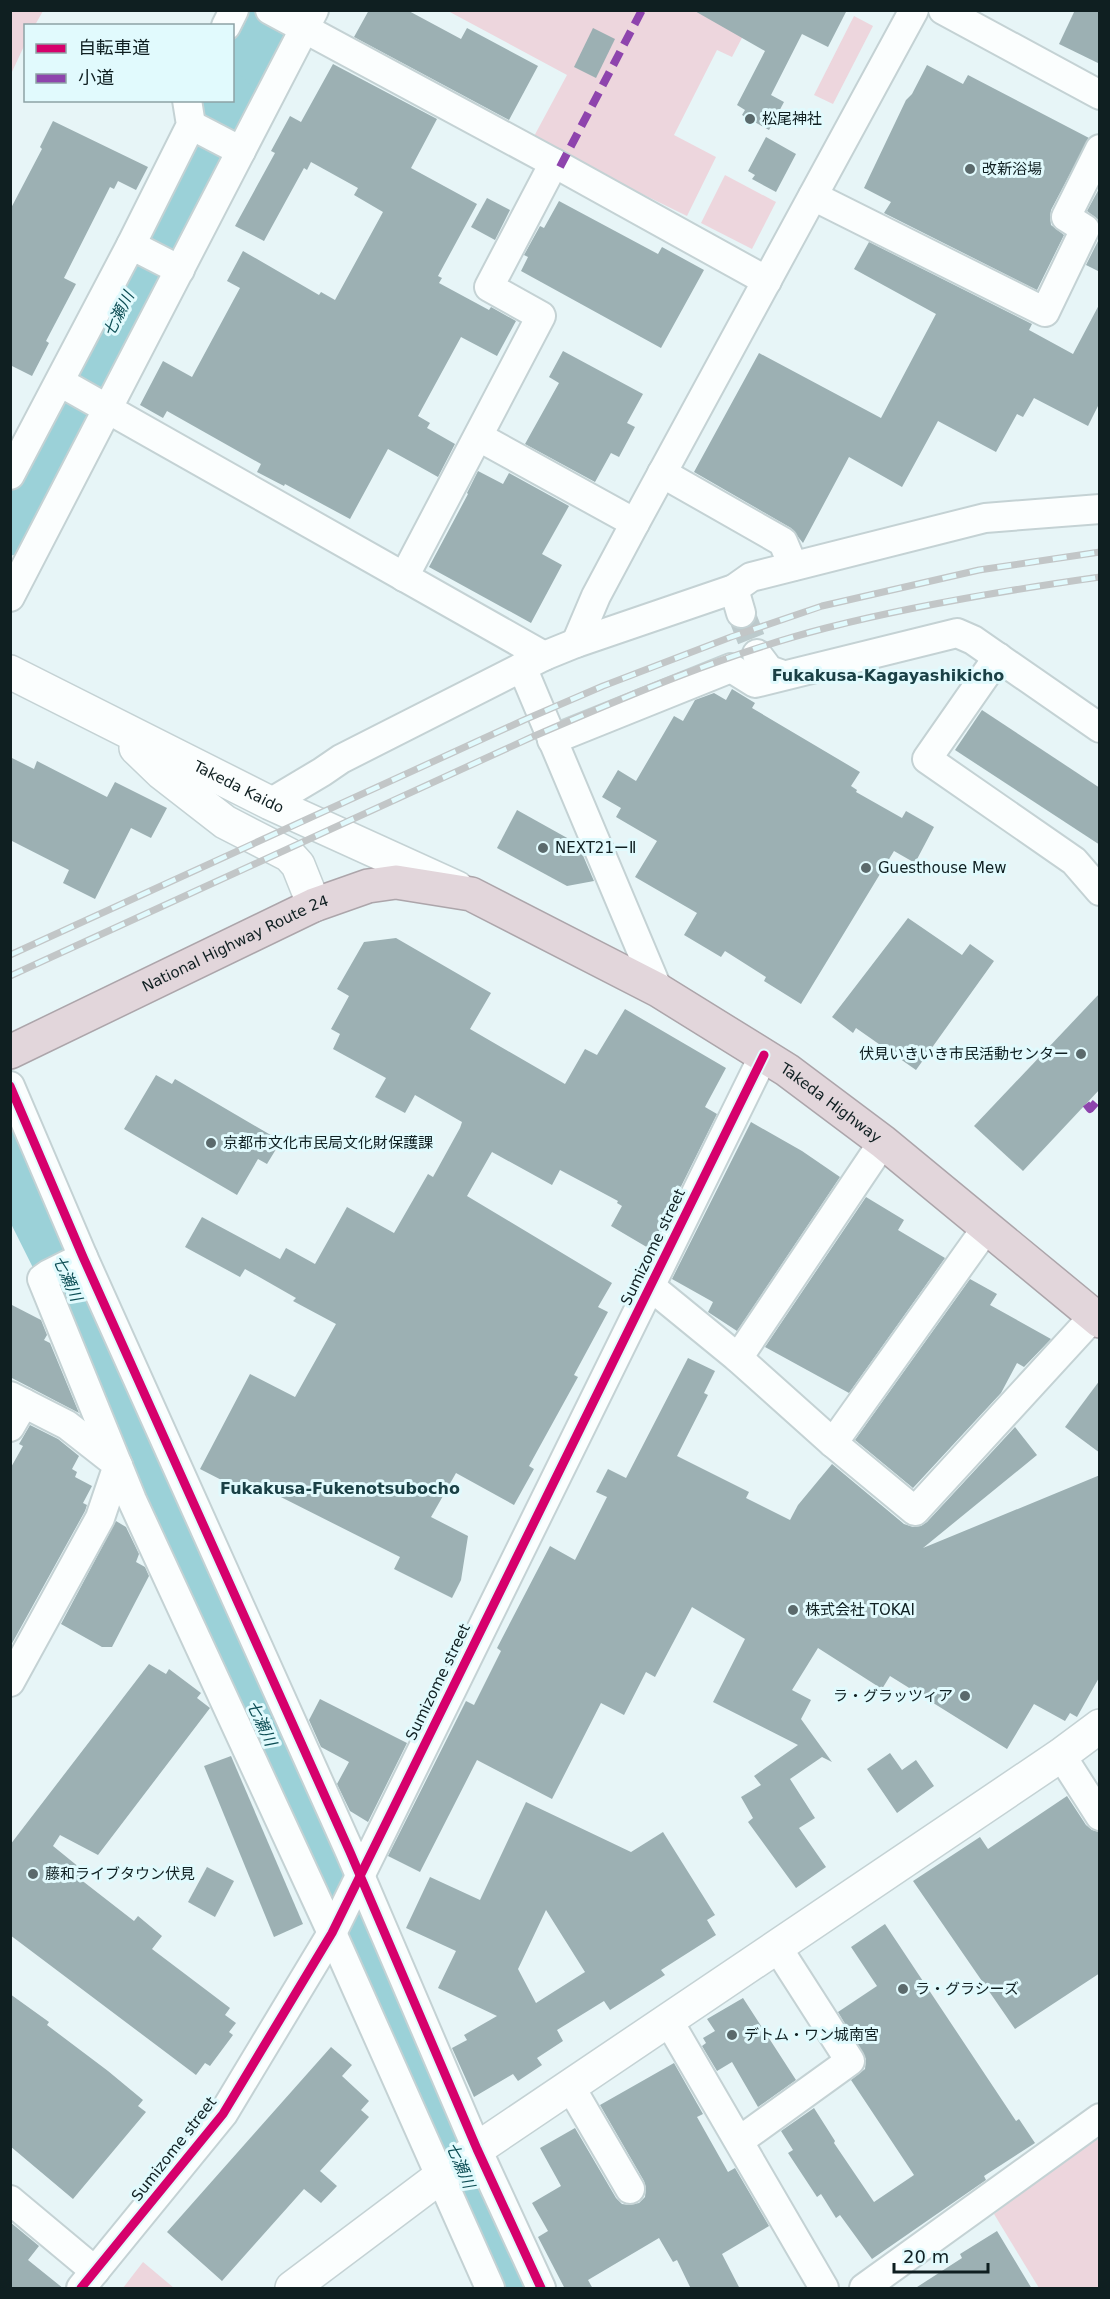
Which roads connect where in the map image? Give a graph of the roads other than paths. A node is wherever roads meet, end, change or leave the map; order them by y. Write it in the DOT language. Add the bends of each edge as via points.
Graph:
graph roads {
  1 [pos="234,10"];
  2 [pos="914,10"];
  3 [pos="943,10"];
  4 [pos="293,17"];
  5 [pos="227,24"];
  6 [pos="234,95"];
  7 [pos="1100,95"];
  8 [pos="229,102"];
  9 [pos="208,130"];
  10 [pos="1100,149"];
  11 [pos="554,164"];
  12 [pos="813,196"];
  13 [pos="154,257"];
  14 [pos="767,281"];
  15 [pos="82,395"];
  16 [pos="479,437"];
  17 [pos="662,473"];
  18 [pos="10,475"];
  19 [pos="1100,509"];
  20 [pos="635,523"];
  21 [pos="793,566"];
  22 [pos="404,577"];
  23 [pos="10,597"];
  24 [pos="576,643"];
  25 [pos="757,654"];
  26 [pos="998,657"];
  27 [pos="533,662"];
  28 [pos="10,672"];
  29 [pos="783,675"];
  30 [pos="112,724"];
  31 [pos="1100,728"];
  32 [pos="552,740"];
  33 [pos="270,802"];
  34 [pos="1100,891"];
  35 [pos="471,894"];
  36 [pos="314,905"];
  37 [pos="658,990"];
  38 [pos="10,1052"];
  39 [pos="764,1055"];
  40 [pos="10,1086"];
  41 [pos="883,1142"];
  42 [pos="987,1227"];
  43 [pos="68,1264"];
  44 [pos="650,1286"];
  45 [pos="1097,1318"];
  46 [pos="738,1358"];
  47 [pos="15,1409"];
  48 [pos="833,1443"];
  49 [pos="118,1465"];
  50 [pos="10,1682"];
  51 [pos="1100,1726"];
  52 [pos="1061,1755"];
  53 [pos="1100,1816"];
  54 [pos="357,1880"];
  55 [pos="334,1928"];
  56 [pos="777,1947"];
  57 [pos="668,2020"];
  58 [pos="570,2086"];
  59 [pos="1100,2118"];
  60 [pos="739,2141"];
  61 [pos="458,2162"];
  62 [pos="630,2189"];
  63 [pos="10,2200"];
  64 [pos="88,2280"];
  65 [pos="292,2289"];
  66 [pos="490,2289"];
  67 [pos="541,2289"];
  68 [pos="824,2289"];
  69 [pos="864,2289"];
  1 -- 5 [label="street"];
  2 -- 12 [label="street"];
  3 -- 7 [label="street"];
  4 -- 6 [label="street"];
  4 -- 11 [label="street"];
  8 -- 9 [label="street"];
  9 -- 13 [label="street"];
  9 -- 13 [label="street"];
  10 -- 12 [label="street" via="1066,217 1085,229 1045,312"];
  11 -- 14 [label="street"];
  11 -- 16 [label="street" via="489,287 542,316"];
  12 -- 14 [label="street"];
  13 -- 15 [label="street"];
  13 -- 15 [label="street"];
  14 -- 17 [label="street"];
  15 -- 18 [label="street"];
  15 -- 22 [label="street"];
  15 -- 23 [label="street"];
  16 -- 20 [label="street"];
  16 -- 22 [label="street"];
  17 -- 20 [label="street"];
  17 -- 21 [label="street" via="783,542"];
  19 -- 21 [label="street" via="985,519"];
  20 -- 24 [label="street"];
  21 -- 24 [label="street" via="751,577 738,601"];
  22 -- 27 [label="street"];
  24 -- 27 [label="street"];
  25 -- 29 [label="street" via="769,670"];
  26 -- 29 [label="street" via="957,633"];
  26 -- 31 [label="street"];
  26 -- 34 [label="street" via="927,759 1074,861"];
  27 -- 32 [label="street"];
  27 -- 33 [label="street" via="341,759"];
  28 -- 30 [label="street, Takeda Kaido"];
  29 -- 32 [label="street" via="755,683 732,668"];
  30 -- 33 [label="street, Takeda Kaido"];
  30 -- 36 [label="street" via="162,773 225,822 289,855 298,865"];
  32 -- 37 [label="street"];
  33 -- 35 [label="street, Takeda Kaido"];
  35 -- 36 [label="highway, National Highway Route 24" via="396,882 368,886"];
  35 -- 37 [label="highway, Takeda Highway"];
  36 -- 38 [label="highway, National Highway Route 24"];
  37 -- 39 [label="highway, Takeda Highway"];
  39 -- 41 [label="highway, Takeda Highway"];
  39 -- 44 [label="street, Sumizome street"];
  40 -- 43 [label="street"];
  41 -- 42 [label="highway, Takeda Highway"];
  41 -- 46 [label="street"];
  42 -- 45 [label="highway, Takeda Highway"];
  42 -- 48 [label="street"];
  43 -- 49 [label="street" via="42,1280"];
  43 -- 54 [label="street"];
  44 -- 46 [label="street"];
  44 -- 54 [label="street, Sumizome street"];
  45 -- 48 [label="street" via="915,1511"];
  46 -- 48 [label="street"];
  47 -- 49 [label="street" via="67,1425"];
  49 -- 50 [label="street" via="100,1518"];
  49 -- 55 [label="street"];
  51 -- 52 [label="street"];
  52 -- 53 [label="street"];
  52 -- 56 [label="street"];
  54 -- 55 [label="street, Sumizome street"];
  54 -- 61 [label="street"];
  55 -- 61 [label="street"];
  55 -- 64 [label="street, Sumizome street" via="223,2114"];
  56 -- 57 [label="street"];
  56 -- 60 [label="street" via="850,2061"];
  57 -- 58 [label="street"];
  57 -- 60 [label="street"];
  58 -- 61 [label="street"];
  58 -- 62 [label="street"];
  59 -- 69 [label="street"];
  60 -- 68 [label="street"];
  61 -- 65 [label="street"];
  61 -- 66 [label="street"];
  61 -- 67 [label="street"];
  63 -- 64 [label="street"];
}
